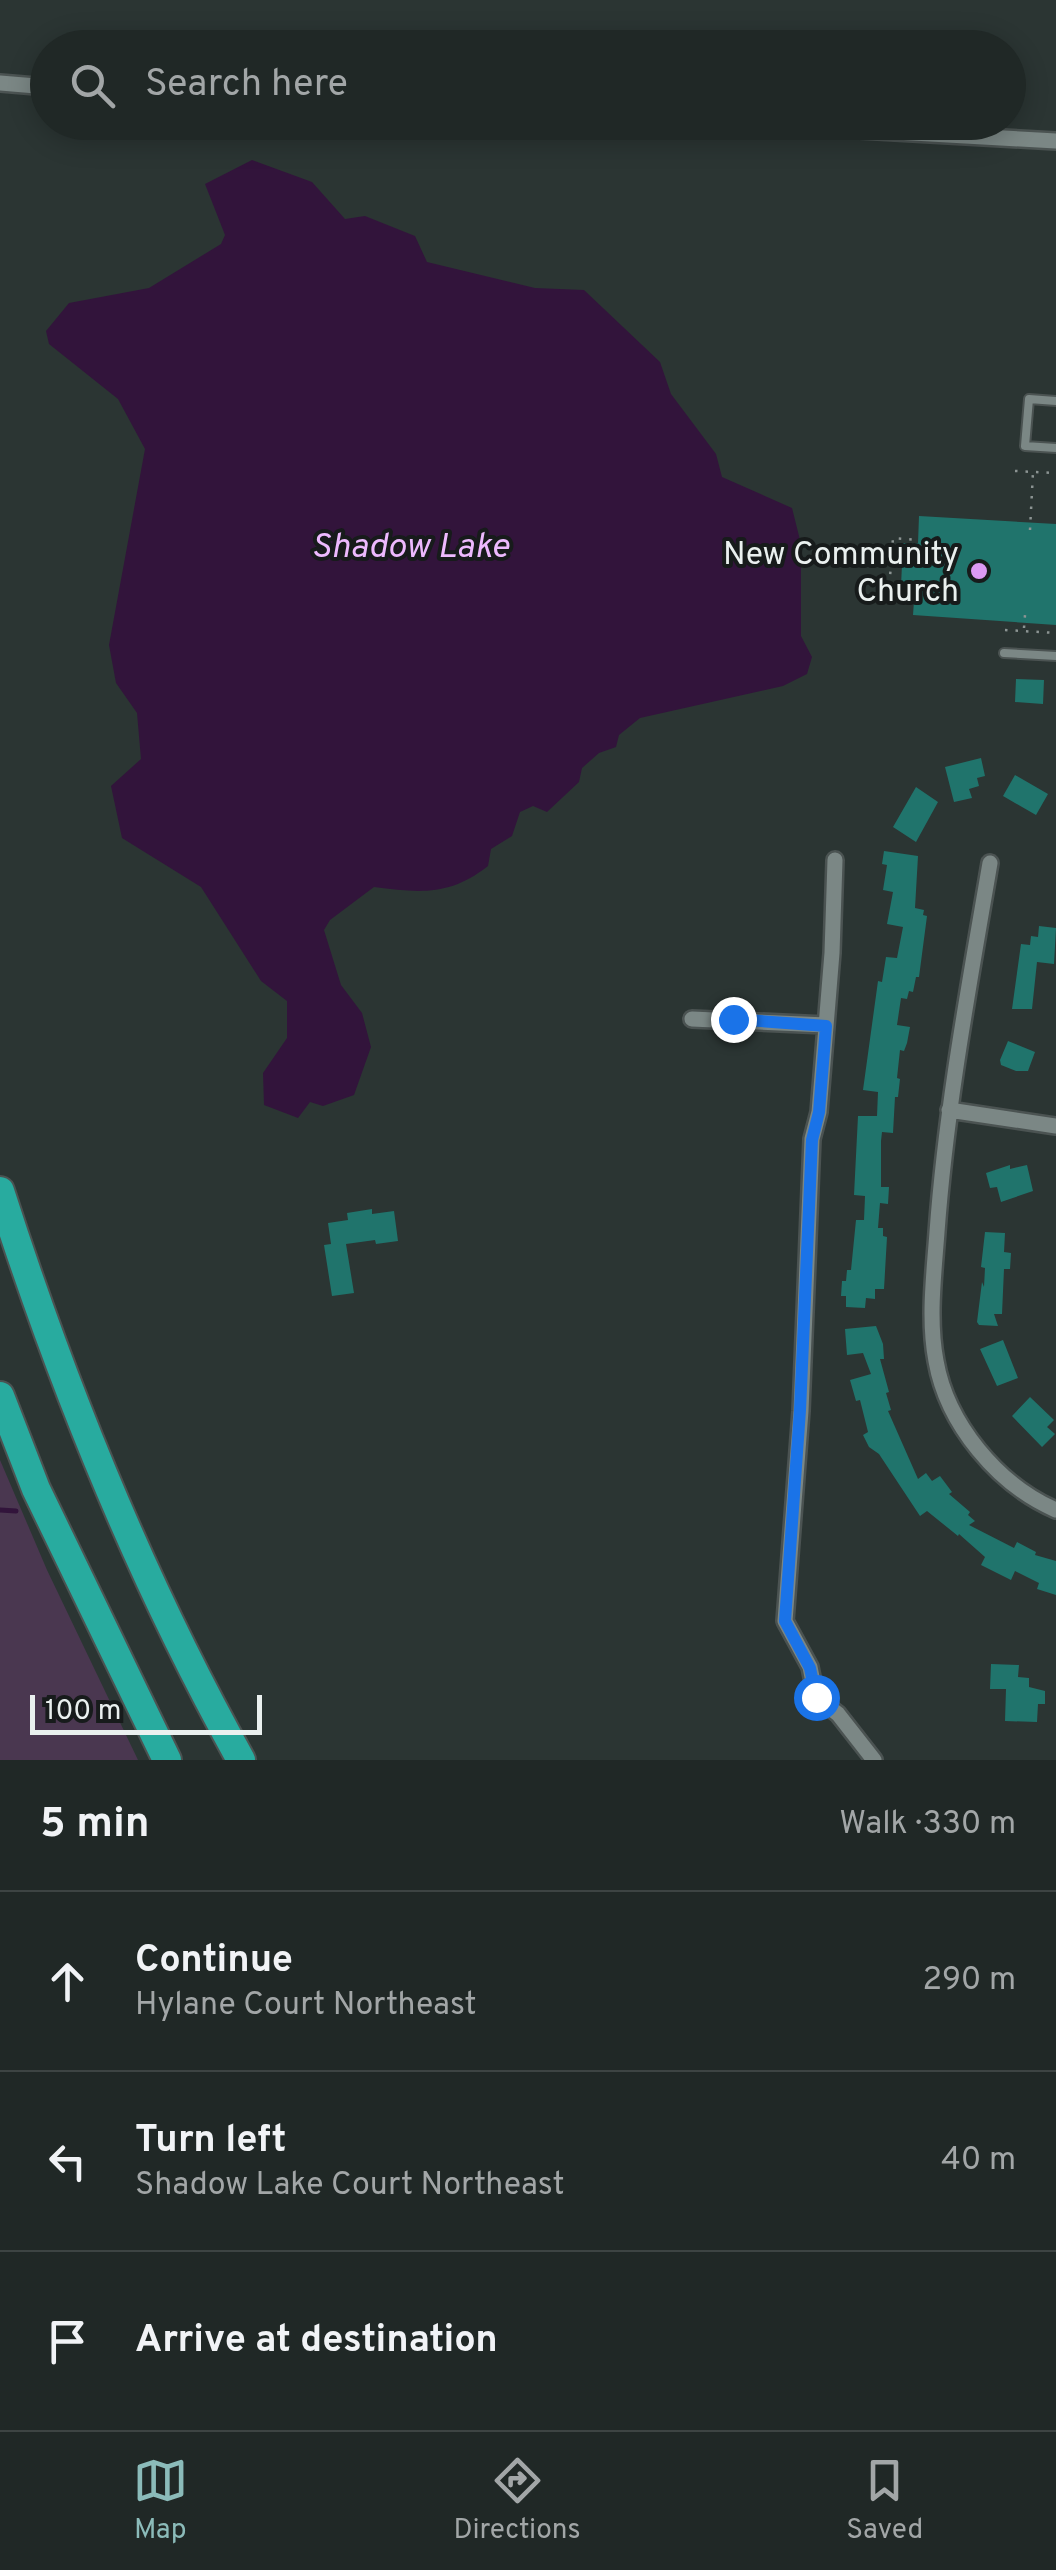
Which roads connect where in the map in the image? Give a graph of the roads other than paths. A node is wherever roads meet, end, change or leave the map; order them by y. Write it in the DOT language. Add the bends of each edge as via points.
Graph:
graph roads {
  1 [pos="0,83"];
  2 [pos="30,86"];
  3 [pos="1026,139"];
  4 [pos="1056,141"];
  5 [pos="1056,401"];
  6 [pos="1056,448"];
  7 [pos="1004,653"];
  8 [pos="1056,656"];
  9 [pos="835,860"];
  10 [pos="990,863"];
  11 [pos="692,1020"];
  12 [pos="826,1026"];
  13 [pos="949,1110"];
  14 [pos="1056,1126"];
  15 [pos="0,1192"];
  16 [pos="0,1396"];
  17 [pos="1056,1510"];
  18 [pos="166,1760"];
  19 [pos="240,1760"];
  20 [pos="874,1760"];
  1 -- 2 [label="street"];
  3 -- 4 [label="street"];
  5 -- 6 [label="lane" via="1029,399 1026,446"];
  7 -- 8 [label="lane"];
  9 -- 12 [label="street"];
  10 -- 13 [label="street"];
  11 -- 12 [label="street"];
  12 -- 20 [label="street" via="812,1140 785,1621 810,1668 816,1697"];
  13 -- 14 [label="street"];
  13 -- 17 [label="street" via="934,1281 936,1363 950,1405 976,1446 1004,1477"];
  15 -- 19 [label="highway" via="59,1367 126,1532"];
  16 -- 18 [label="highway" via="36,1489"];
}
